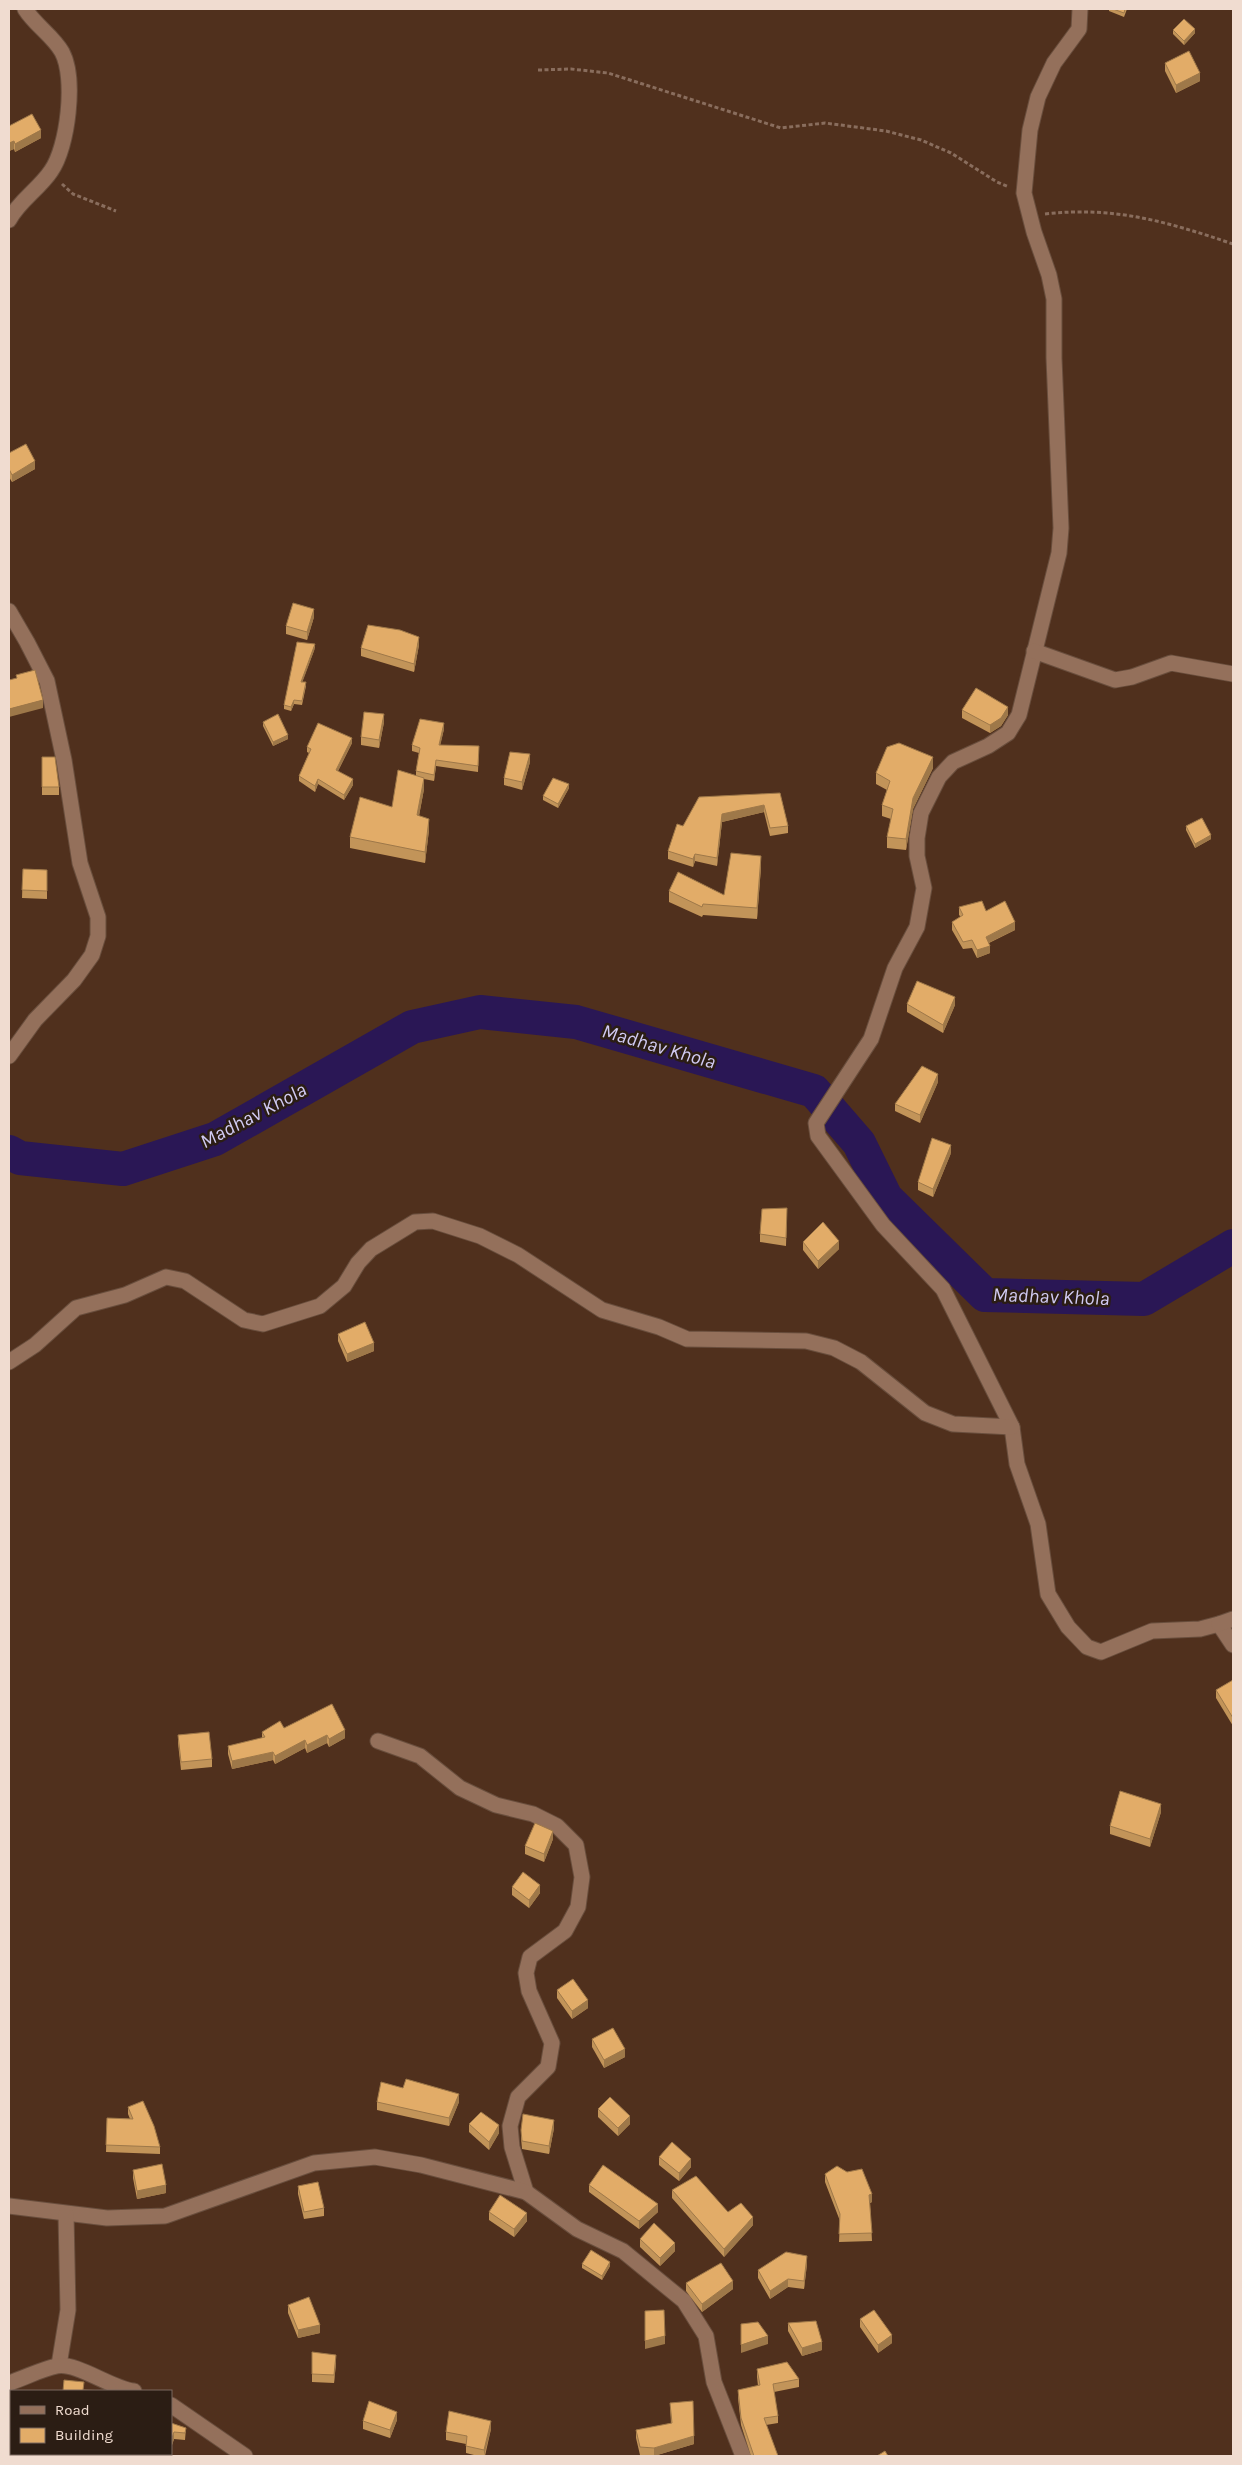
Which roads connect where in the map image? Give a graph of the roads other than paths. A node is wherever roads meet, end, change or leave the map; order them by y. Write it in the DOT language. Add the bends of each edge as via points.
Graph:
graph roads {
  1 [pos="25,9"];
  2 [pos="1080,9"];
  3 [pos="9,220"];
  4 [pos="9,611"];
  5 [pos="1034,651"];
  6 [pos="1233,674"];
  7 [pos="9,1056"];
  8 [pos="9,1362"];
  9 [pos="1012,1427"];
  10 [pos="1226,1622"];
  11 [pos="1233,1645"];
  12 [pos="378,1741"];
  13 [pos="526,2192"];
  14 [pos="9,2206"];
  15 [pos="66,2214"];
  16 [pos="59,2365"];
  17 [pos="9,2383"];
  18 [pos="124,2390"];
  19 [pos="172,2406"];
  20 [pos="245,2456"];
  21 [pos="743,2456"];
  1 -- 3 [label="street" via="57,45 67,68 68,125 62,149 51,171"];
  2 -- 5 [label="street" via="1079,29 1054,63 1038,97 1030,130 1024,193 1054,299 1062,528 1059,553"];
  4 -- 7 [label="street" via="47,681 64,760 80,863 98,917 98,936 92,955 74,980 35,1020"];
  5 -- 6 [label="street" via="1114,680 1171,663"];
  5 -- 9 [label="street" via="1019,715 1008,733 953,762 940,777 921,813 917,856 924,888 917,927 895,968 871,1039 816,1123 818,1136 883,1226 943,1289"];
  8 -- 9 [label="street" via="36,1345 76,1308 125,1294 166,1277 185,1280 244,1320 263,1324 320,1306 344,1286 371,1249 415,1222 433,1220 480,1236 518,1255 602,1310 659,1326 687,1339 806,1341 834,1348 861,1362 925,1412 953,1424"];
  9 -- 10 [label="street" via="1017,1464 1038,1524 1048,1594 1068,1627 1087,1647 1101,1652 1152,1631 1200,1628"];
  10 -- 11 [label="street"];
  12 -- 13 [label="street" via="420,1756 460,1788 496,1805 533,1814 557,1826 576,1845 582,1877 578,1907 565,1931 530,1957 526,1973 529,1991 552,2043 548,2067 518,2097 510,2126 512,2147"];
  13 -- 15 [label="street" via="421,2165 375,2157 314,2163 165,2216 107,2218"];
  13 -- 21 [label="street" via="577,2229 623,2251 684,2301 706,2336 714,2382"];
  14 -- 15 [label="street"];
  15 -- 16 [label="street" via="68,2310"];
  16 -- 17 [label="street"];
  16 -- 18 [label="street" via="86,2372"];
  19 -- 20 [label="street"];
}
